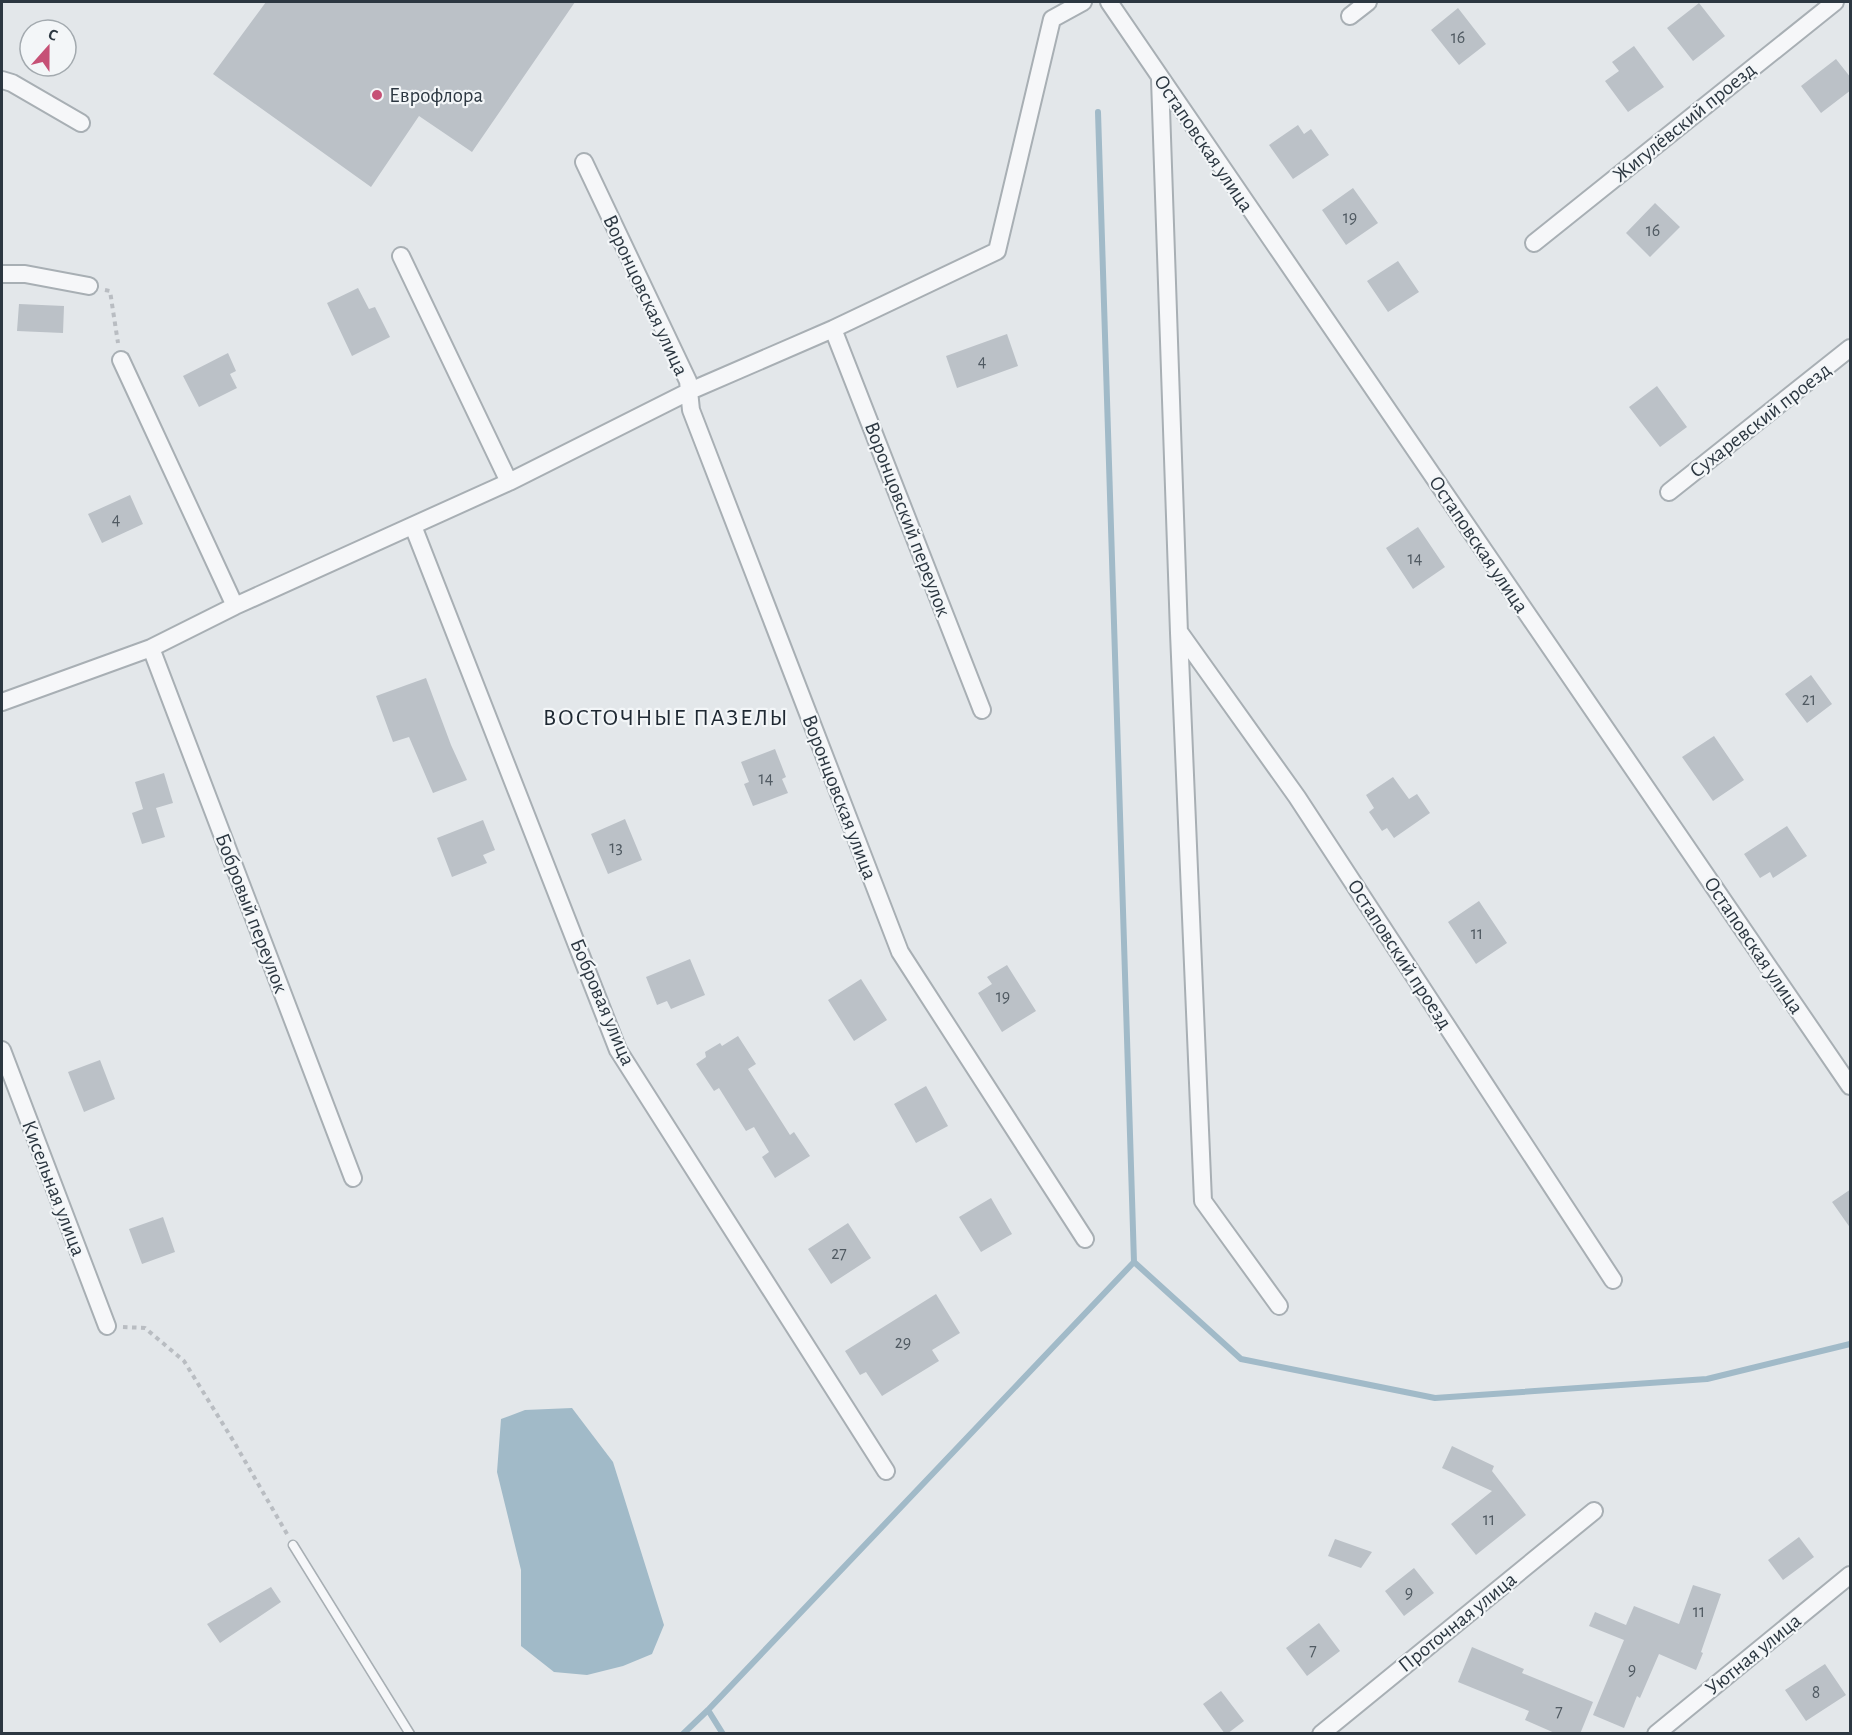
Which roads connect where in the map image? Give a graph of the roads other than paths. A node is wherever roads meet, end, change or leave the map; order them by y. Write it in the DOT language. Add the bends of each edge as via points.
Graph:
graph roads {
  1 [pos="1083,2"];
  2 [pos="1108,2"];
  3 [pos="1368,2"];
  4 [pos="1835,2"];
  5 [pos="1350,16"];
  6 [pos="1160,78"];
  7 [pos="2,80"];
  8 [pos="81,123"];
  9 [pos="584,162"];
  10 [pos="1534,243"];
  11 [pos="400,256"];
  12 [pos="2,274"];
  13 [pos="89,286"];
  14 [pos="833,329"];
  15 [pos="1851,348"];
  16 [pos="121,360"];
  17 [pos="690,391"];
  18 [pos="509,482"];
  19 [pos="1669,492"];
  20 [pos="413,526"];
  21 [pos="235,606"];
  22 [pos="1179,633"];
  23 [pos="151,648"];
  24 [pos="2,702"];
  25 [pos="982,710"];
  26 [pos="2,1050"];
  27 [pos="1851,1086"];
  28 [pos="353,1178"];
  29 [pos="1084,1239"];
  30 [pos="1613,1280"];
  31 [pos="1279,1306"];
  32 [pos="107,1326"];
  33 [pos="886,1471"];
  34 [pos="1594,1511"];
  35 [pos="293,1545"];
  36 [pos="1851,1575"];
  37 [pos="410,1734"];
  38 [pos="1321,1734"];
  39 [pos="1656,1734"];
  1 -- 14 [label="street" via="1052,19 997,251"];
  2 -- 6 [label="street, Остаповская улица"];
  3 -- 5 [label="street"];
  4 -- 10 [label="street, Жигулёвский проезд"];
  6 -- 22 [label="street"];
  6 -- 27 [label="street, Остаповская улица"];
  7 -- 8 [label="street"];
  9 -- 17 [label="street, Воронцовская улица"];
  11 -- 18 [label="street"];
  12 -- 13 [label="street" via="25,274"];
  14 -- 17 [label="street"];
  14 -- 25 [label="street, Воронцовский переулок"];
  15 -- 19 [label="street, Сухаревский проезд"];
  16 -- 21 [label="street"];
  17 -- 18 [label="street"];
  17 -- 29 [label="street, Воронцовская улица" via="691,410 900,952"];
  18 -- 20 [label="street"];
  20 -- 21 [label="street"];
  20 -- 33 [label="street, Бобровая улица" via="618,1050"];
  21 -- 23 [label="street"];
  22 -- 30 [label="street, Остаповский проезд" via="1297,797"];
  22 -- 31 [label="street" via="1203,1201"];
  23 -- 24 [label="street"];
  23 -- 28 [label="street, Бобровый переулок"];
  26 -- 32 [label="street, Кисельная улица"];
  34 -- 38 [label="street, Проточная улица"];
  35 -- 37 [label="lane"];
  36 -- 39 [label="street, Уютная улица"];
}
